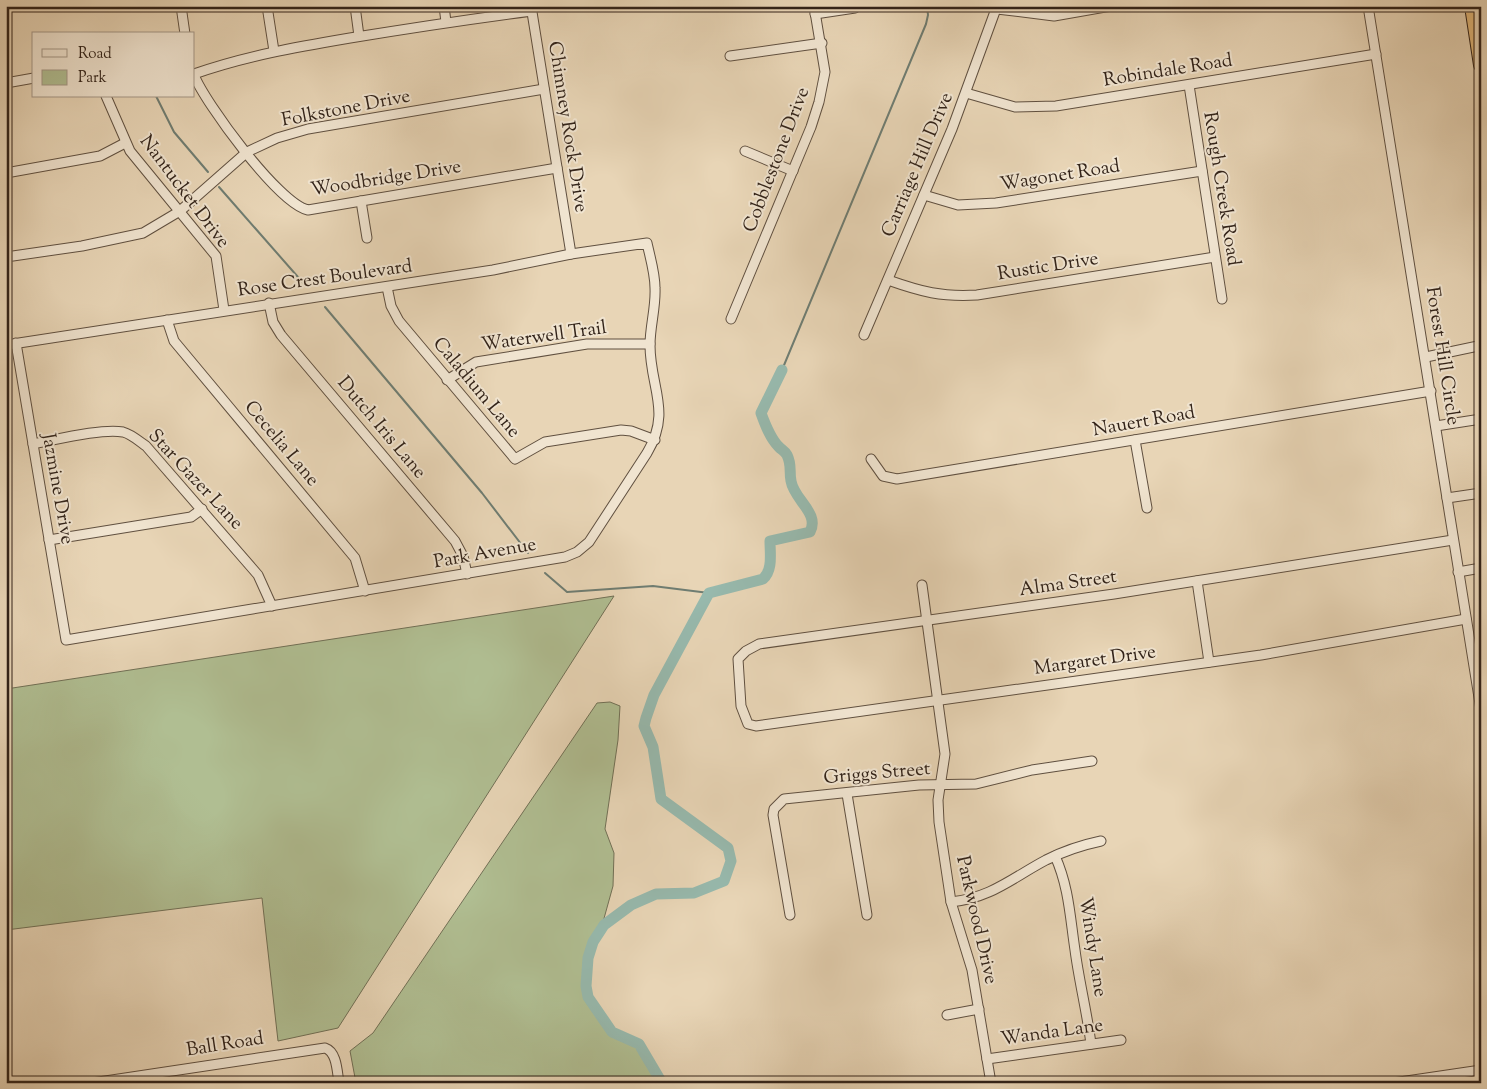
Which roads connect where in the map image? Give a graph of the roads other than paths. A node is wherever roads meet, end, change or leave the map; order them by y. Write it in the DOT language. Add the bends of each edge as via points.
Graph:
graph roads {
  1 [pos="182,6"];
  2 [pos="267,6"];
  3 [pos="355,6"];
  4 [pos="444,6"];
  5 [pos="1111,6"];
  6 [pos="1368,6"];
  7 [pos="1472,6"];
  8 [pos="1477,6"];
  9 [pos="855,8"];
  10 [pos="997,8"];
  11 [pos="531,9"];
  12 [pos="815,10"];
  13 [pos="446,22"];
  14 [pos="1481,22"];
  15 [pos="185,32"];
  16 [pos="360,36"];
  17 [pos="822,43"];
  18 [pos="274,51"];
  19 [pos="1376,54"];
  20 [pos="730,56"];
  21 [pos="1481,65"];
  22 [pos="195,74"];
  23 [pos="195,76"];
  24 [pos="32,78"];
  25 [pos="6,83"];
  26 [pos="1189,85"];
  27 [pos="544,89"];
  28 [pos="966,93"];
  29 [pos="107,98"];
  30 [pos="125,143"];
  31 [pos="745,151"];
  32 [pos="248,152"];
  33 [pos="557,168"];
  34 [pos="793,171"];
  35 [pos="1202,171"];
  36 [pos="6,173"];
  37 [pos="924,195"];
  38 [pos="361,201"];
  39 [pos="180,211"];
  40 [pos="367,238"];
  41 [pos="648,243"];
  42 [pos="571,254"];
  43 [pos="6,257"];
  44 [pos="1215,257"];
  45 [pos="888,280"];
  46 [pos="387,287"];
  47 [pos="1222,299"];
  48 [pos="269,303"];
  49 [pos="224,310"];
  50 [pos="167,320"];
  51 [pos="731,320"];
  52 [pos="864,335"];
  53 [pos="16,344"];
  54 [pos="650,344"];
  55 [pos="6,345"];
  56 [pos="1478,346"];
  57 [pos="1426,357"];
  58 [pos="447,380"];
  59 [pos="1431,391"];
  60 [pos="1481,419"];
  61 [pos="1436,426"];
  62 [pos="655,440"];
  63 [pos="1135,440"];
  64 [pos="33,444"];
  65 [pos="871,459"];
  66 [pos="1481,493"];
  67 [pos="1447,498"];
  68 [pos="1147,508"];
  69 [pos="202,509"];
  70 [pos="49,540"];
  71 [pos="1453,540"];
  72 [pos="1481,568"];
  73 [pos="1458,572"];
  74 [pos="467,574"];
  75 [pos="1198,581"];
  76 [pos="922,585"];
  77 [pos="365,591"];
  78 [pos="272,606"];
  79 [pos="1466,619"];
  80 [pos="926,621"];
  81 [pos="66,640"];
  82 [pos="1209,662"];
  83 [pos="938,700"];
  84 [pos="741,706"];
  85 [pos="1481,710"];
  86 [pos="1092,761"];
  87 [pos="940,785"];
  88 [pos="847,794"];
  89 [pos="1101,841"];
  90 [pos="1054,856"];
  91 [pos="951,902"];
  92 [pos="790,915"];
  93 [pos="867,915"];
  94 [pos="979,1009"];
  95 [pos="947,1015"];
  96 [pos="1121,1040"];
  97 [pos="1091,1044"];
  98 [pos="987,1059"];
  99 [pos="1481,1070"];
  100 [pos="1453,1079"];
  101 [pos="92,1083"];
  102 [pos="339,1083"];
  103 [pos="991,1083"];
  104 [pos="1393,1083"];
  1 -- 15 [label="street"];
  2 -- 18 [label="street"];
  3 -- 16 [label="street"];
  4 -- 13 [label="street"];
  5 -- 10 [label="street" via="1054,16"];
  6 -- 19 [label="street, Forest Hill Circle"];
  7 -- 21 [label="highway"];
  8 -- 14 [label="highway"];
  9 -- 12 [label="street"];
  10 -- 28 [label="street, Carriage Hill Drive"];
  11 -- 13 [label="street"];
  11 -- 27 [label="street, Chimney Rock Drive"];
  12 -- 17 [label="street, Cobblestone Drive"];
  13 -- 16 [label="street"];
  16 -- 18 [label="street"];
  17 -- 20 [label="street"];
  17 -- 34 [label="street, Cobblestone Drive" via="823,83 811,127"];
  18 -- 22 [label="street" via="226,62"];
  19 -- 26 [label="street, Robindale Road"];
  19 -- 57 [label="street, Forest Hill Circle"];
  23 -- 32 [label="street, Woodbridge Drive" via="210,106"];
  24 -- 25 [label="street"];
  26 -- 28 [label="street, Robindale Road" via="1034,107 1001,104"];
  26 -- 35 [label="street, Rough Creek Road"];
  27 -- 32 [label="street, Folkstone Drive" via="308,129 277,138"];
  27 -- 33 [label="street, Chimney Rock Drive"];
  28 -- 37 [label="street, Carriage Hill Drive"];
  29 -- 30 [label="street, Nantucket Drive"];
  30 -- 36 [label="street" via="100,156"];
  30 -- 39 [label="street, Nantucket Drive"];
  31 -- 34 [label="street"];
  32 -- 38 [label="street, Woodbridge Drive" via="279,190 302,208 308,210"];
  32 -- 39 [label="street, Folkstone Drive"];
  33 -- 38 [label="street, Woodbridge Drive"];
  33 -- 42 [label="street, Chimney Rock Drive"];
  34 -- 51 [label="street, Cobblestone Drive"];
  35 -- 37 [label="street, Wagonet Road" via="996,203 958,205"];
  35 -- 44 [label="street, Rough Creek Road"];
  37 -- 45 [label="street, Carriage Hill Drive"];
  38 -- 40 [label="street"];
  39 -- 43 [label="street, Folkstone Drive" via="153,229 137,235"];
  39 -- 49 [label="street, Nantucket Drive" via="216,256"];
  41 -- 42 [label="street, Rose Crest Boulevard"];
  41 -- 54 [label="street, Park Avenue" via="655,288"];
  42 -- 46 [label="street, Rose Crest Boulevard"];
  44 -- 45 [label="street, Rustic Drive" via="977,295 946,296"];
  44 -- 47 [label="street, Rough Creek Road"];
  45 -- 52 [label="street, Carriage Hill Drive"];
  46 -- 48 [label="street, Rose Crest Boulevard"];
  46 -- 58 [label="street, Caladium Lane" via="391,306 399,321"];
  48 -- 49 [label="street, Rose Crest Boulevard"];
  48 -- 74 [label="street, Dutch Iris Lane" via="273,322 281,335 455,541"];
  49 -- 50 [label="street, Rose Crest Boulevard"];
  50 -- 53 [label="street, Rose Crest Boulevard"];
  50 -- 77 [label="street, Cecelia Lane" via="174,341 355,558"];
  53 -- 55 [label="street, Rose Crest Boulevard"];
  53 -- 64 [label="street, Jazmine Drive"];
  54 -- 58 [label="street, Waterwell Trail" via="587,344 476,362"];
  54 -- 62 [label="street, Park Avenue" via="660,411"];
  56 -- 57 [label="street"];
  57 -- 59 [label="street, Forest Hill Circle"];
  58 -- 62 [label="street, Caladium Lane" via="515,459 546,442 620,430 631,430"];
  59 -- 61 [label="street, Forest Hill Circle"];
  59 -- 63 [label="street, Nauert Road"];
  60 -- 61 [label="street"];
  61 -- 67 [label="street, Forest Hill Circle"];
  62 -- 74 [label="street, Park Avenue" via="589,542 577,552 565,557"];
  63 -- 65 [label="street, Nauert Road" via="897,479 883,476"];
  63 -- 68 [label="street"];
  64 -- 69 [label="street, Star Gazer Lane" via="122,432 146,446"];
  64 -- 70 [label="street, Jazmine Drive"];
  66 -- 67 [label="street"];
  67 -- 71 [label="street, Forest Hill Circle"];
  69 -- 70 [label="street" via="191,518"];
  69 -- 78 [label="street, Star Gazer Lane" via="258,575"];
  70 -- 81 [label="street, Jazmine Drive"];
  71 -- 73 [label="street, Forest Hill Circle"];
  71 -- 75 [label="street, Alma Street"];
  72 -- 73 [label="street"];
  73 -- 79 [label="street, Forest Hill Circle"];
  74 -- 77 [label="street, Park Avenue"];
  75 -- 80 [label="street, Alma Street"];
  75 -- 82 [label="street"];
  76 -- 80 [label="street, Parkwood Drive"];
  77 -- 78 [label="street, Park Avenue"];
  78 -- 81 [label="street, Park Avenue"];
  79 -- 82 [label="street, Margaret Drive"];
  79 -- 85 [label="street, Forest Hill Circle"];
  80 -- 83 [label="street, Parkwood Drive"];
  80 -- 84 [label="street, Alma Street" via="751,647 738,659"];
  82 -- 83 [label="street, Margaret Drive"];
  83 -- 84 [label="street, Margaret Drive" via="756,726 748,724"];
  83 -- 87 [label="street, Parkwood Drive" via="944,754"];
  86 -- 87 [label="street, Griggs Street" via="1032,770 976,784"];
  87 -- 88 [label="street, Griggs Street"];
  87 -- 91 [label="street, Parkwood Drive" via="939,822"];
  88 -- 92 [label="street, Griggs Street" via="784,799 774,809"];
  88 -- 93 [label="street"];
  89 -- 90 [label="street"];
  90 -- 91 [label="street" via="984,895"];
  90 -- 97 [label="street, Windy Lane" via="1062,872 1071,908"];
  91 -- 94 [label="street, Parkwood Drive" via="966,947"];
  94 -- 95 [label="street, Wanda Lane"];
  94 -- 98 [label="street, Parkwood Drive"];
  96 -- 97 [label="street, Wanda Lane"];
  97 -- 98 [label="street, Wanda Lane"];
  98 -- 103 [label="street, Parkwood Drive"];
  99 -- 100 [label="street"];
  100 -- 104 [label="street"];
  101 -- 102 [label="street, Ball Road" via="325,1048 334,1059"];
}
